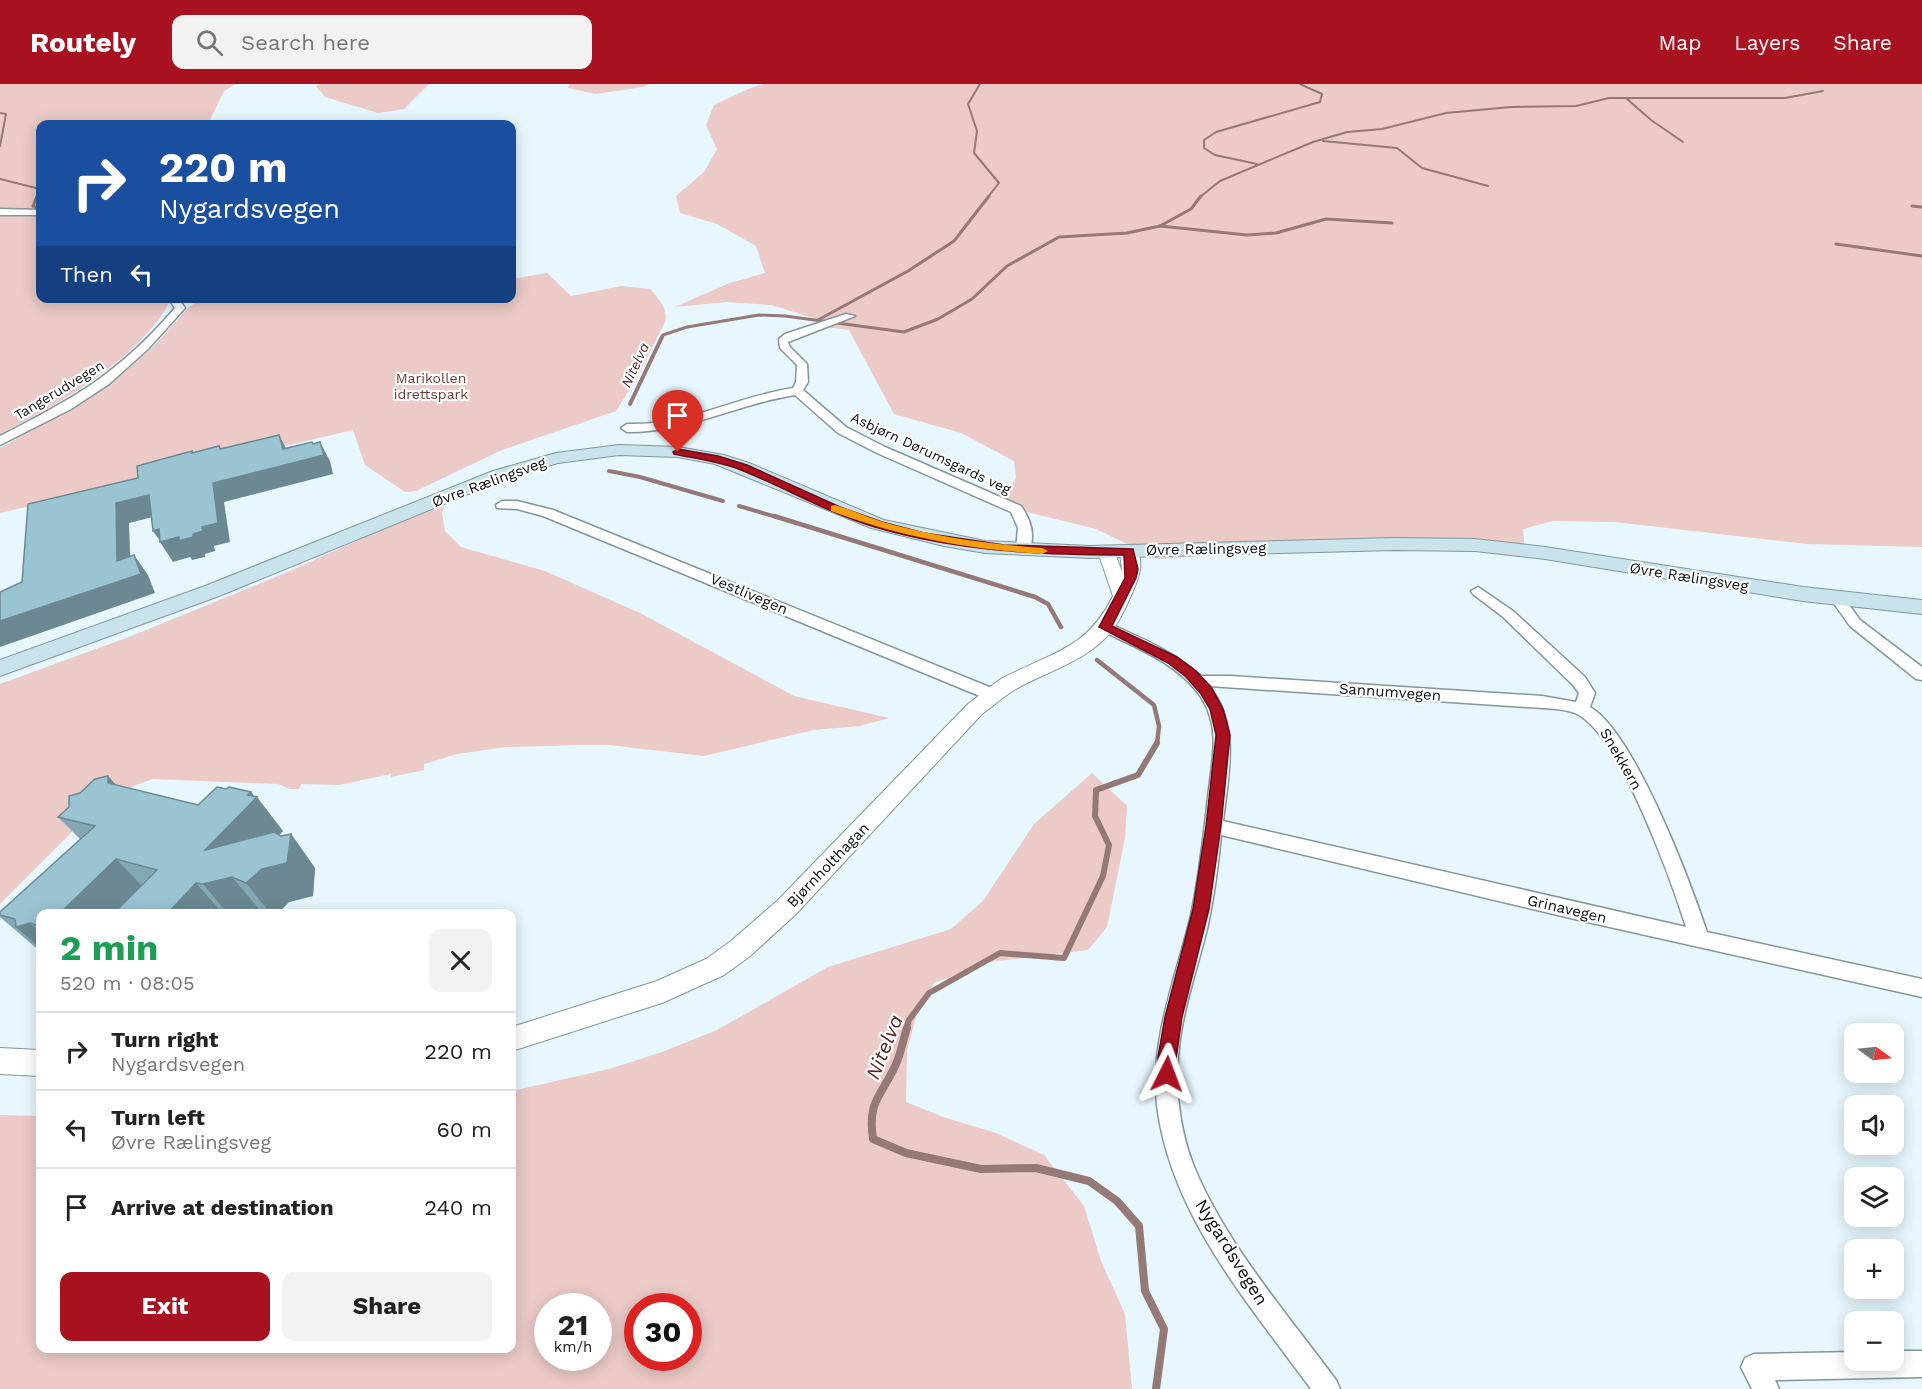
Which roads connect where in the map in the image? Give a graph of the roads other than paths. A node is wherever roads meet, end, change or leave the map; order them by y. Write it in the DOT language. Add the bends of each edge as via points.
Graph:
graph roads {
  1 [pos="0,212"];
  2 [pos="36,213"];
  3 [pos="177,303"];
  4 [pos="850,316"];
  5 [pos="798,392"];
  6 [pos="627,428"];
  7 [pos="0,441"];
  8 [pos="502,505"];
  9 [pos="1023,550"];
  10 [pos="1129,551"];
  11 [pos="1107,552"];
  12 [pos="1479,591"];
  13 [pos="1121,595"];
  14 [pos="1837,598"];
  15 [pos="1922,608"];
  16 [pos="1105,627"];
  17 [pos="0,668"];
  18 [pos="1922,675"];
  19 [pos="1197,681"];
  20 [pos="993,695"];
  21 [pos="1581,709"];
  22 [pos="1214,826"];
  23 [pos="1699,938"];
  24 [pos="1922,988"];
  25 [pos="516,1038"];
  26 [pos="0,1061"];
  27 [pos="36,1063"];
  28 [pos="1922,1364"];
  29 [pos="1760,1378"];
  30 [pos="1327,1389"];
  1 -- 2 [label="street"];
  3 -- 7 [label="street, Tangerudvegen" via="147,347 106,382"];
  4 -- 5 [label="street" via="783,341 802,364"];
  5 -- 6 [label="street" via="662,429"];
  5 -- 9 [label="street, Asbjørn Dørumsgards veg" via="842,430 1016,509 1026,526"];
  8 -- 20 [label="street, Vestlivegen" via="548,513"];
  9 -- 11 [label="main road, Øvre Rælingsveg"];
  9 -- 17 [label="main road, Øvre Rælingsveg" via="944,540 878,524 743,467 702,456 650,450 590,453 538,462 499,475 212,591"];
  10 -- 11 [label="main road, Øvre Rælingsveg"];
  10 -- 13 [label="street" via="1132,569"];
  10 -- 14 [label="main road, Øvre Rælingsveg" via="1475,545"];
  11 -- 13 [label="street"];
  12 -- 21 [label="street" via="1579,681 1587,693"];
  13 -- 16 [label="street"];
  14 -- 15 [label="main road, Øvre Rælingsveg"];
  14 -- 18 [label="street" via="1855,623"];
  16 -- 19 [label="street, Nygardsvegen" via="1172,660"];
  16 -- 20 [label="street, Bjørnholthagan" via="1073,653"];
  19 -- 21 [label="street, Sannumvegen" via="1542,702"];
  19 -- 22 [label="street, Nygardsvegen" via="1217,709 1223,735"];
  20 -- 25 [label="street, Bjørnholthagan" via="946,737 787,907 740,949 706,971 662,991"];
  21 -- 23 [label="street, Snekkern" via="1604,727 1623,757 1690,906"];
  22 -- 23 [label="street, Grinavegen"];
  22 -- 30 [label="street, Nygardsvegen" via="1201,909 1167,1057 1167,1092 1179,1156 1217,1234"];
  23 -- 24 [label="street, Grinavegen"];
  26 -- 27 [label="street"];
  28 -- 29 [label="street"];
}
